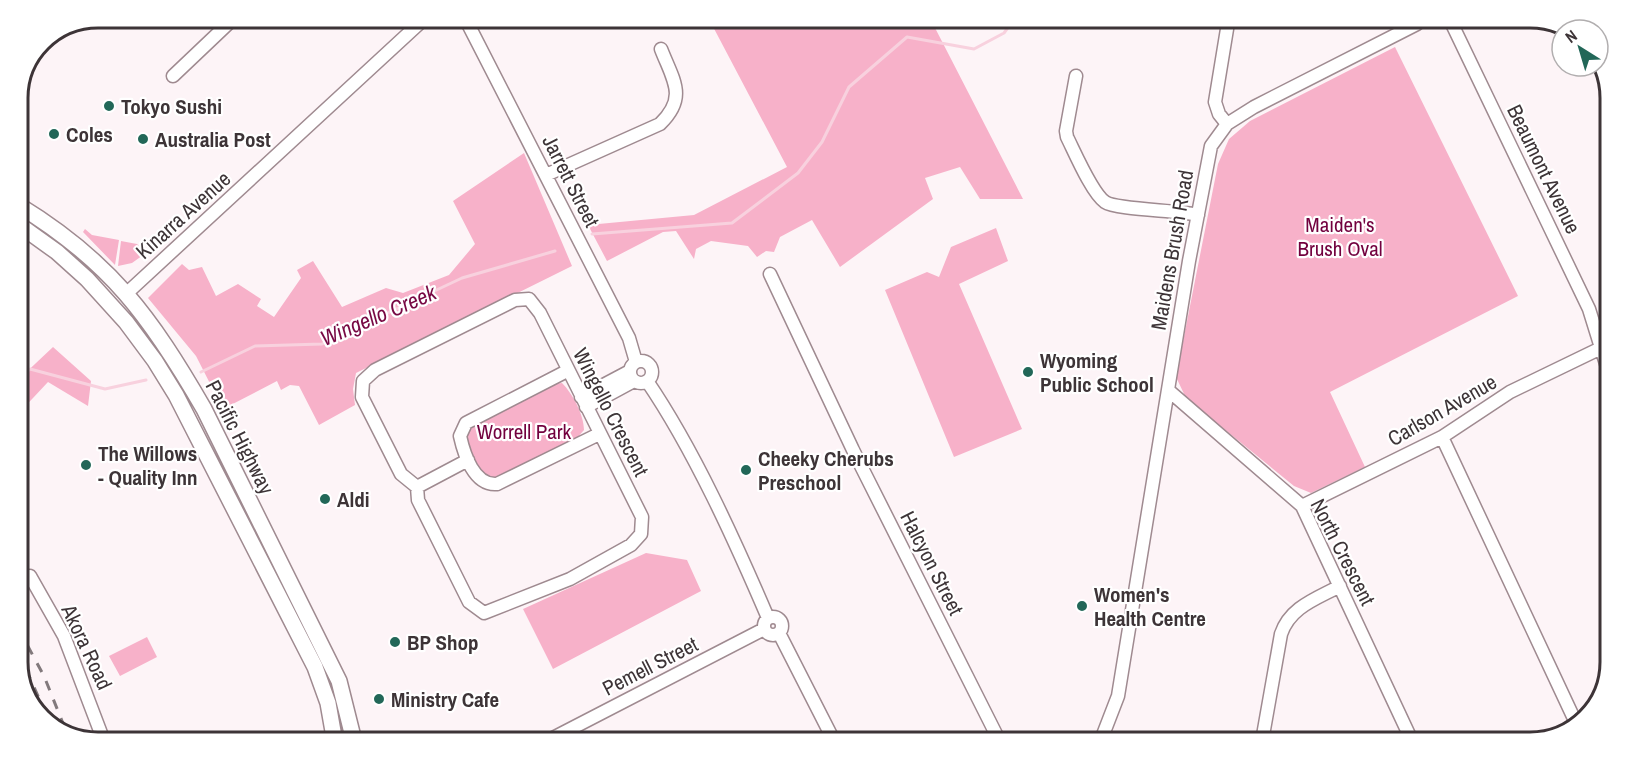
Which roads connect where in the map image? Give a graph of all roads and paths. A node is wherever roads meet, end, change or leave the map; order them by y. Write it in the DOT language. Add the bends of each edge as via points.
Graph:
graph roads {
  1 [pos="224,28"];
  2 [pos="414,28"];
  3 [pos="470,28"];
  4 [pos="1227,28"];
  5 [pos="1409,28"];
  6 [pos="1454,28"];
  7 [pos="661,49"];
  8 [pos="173,76"];
  9 [pos="1076,76"];
  10 [pos="1227,123"];
  11 [pos="546,175"];
  12 [pos="29,212"];
  13 [pos="1198,214"];
  14 [pos="29,232"];
  15 [pos="770,274"];
  16 [pos="126,293"];
  17 [pos="1599,342"];
  18 [pos="1599,349"];
  19 [pos="567,370"];
  20 [pos="637,374"];
  21 [pos="1168,390"];
  22 [pos="176,395"];
  23 [pos="583,402"];
  24 [pos="599,434"];
  25 [pos="1442,437"];
  26 [pos="468,460"];
  27 [pos="417,487"];
  28 [pos="1302,506"];
  29 [pos="30,576"];
  30 [pos="1340,586"];
  31 [pos="766,623"];
  32 [pos="1573,716"];
  33 [pos="100,732"];
  34 [pos="333,732"];
  35 [pos="352,732"];
  36 [pos="564,732"];
  37 [pos="829,732"];
  38 [pos="995,732"];
  39 [pos="1104,732"];
  40 [pos="1264,732"];
  41 [pos="1408,732"];
  1 -- 8 [label="street"];
  2 -- 16 [label="street, Kinarra Avenue"];
  3 -- 11 [label="street, Jarrett Street"];
  4 -- 10 [label="street" via="1215,102"];
  5 -- 10 [label="street, Maidens Brush Road"];
  6 -- 17 [label="street, Beaumont Avenue" via="1590,309"];
  7 -- 11 [label="street" via="675,84 673,112 660,124"];
  9 -- 13 [label="street" via="1066,131 1100,197 1112,205"];
  10 -- 13 [label="street, Maidens Brush Road" via="1211,146"];
  11 -- 20 [label="street, Jarrett Street" via="629,338"];
  12 -- 16 [label="main road, Pacific Highway" via="76,244"];
  13 -- 21 [label="street, Maidens Brush Road"];
  14 -- 22 [label="main road, Pacific Highway" via="98,290 144,346"];
  15 -- 38 [label="street, Halcyon Street" via="853,450"];
  16 -- 22 [label="main road" via="125,305 164,361"];
  16 -- 35 [label="main road, Pacific Highway" via="156,329 204,409 339,681"];
  18 -- 25 [label="street, Carlson Avenue" via="1510,392"];
  19 -- 23 [label="street, Wingello Crescent"];
  19 -- 26 [label="street" via="466,423 460,435"];
  19 -- 27 [label="street, Wingello Crescent" via="540,313 529,299 515,300 375,370 363,381 362,397 401,474"];
  20 -- 23 [label="street"];
  20 -- 31 [label="street, Jarrett Street" via="672,422 745,564"];
  21 -- 28 [label="street, North Crescent"];
  21 -- 39 [label="street, Maidens Brush Road" via="1118,696"];
  22 -- 34 [label="main road, Pacific Highway" via="315,667"];
  23 -- 24 [label="street, Wingello Crescent"];
  24 -- 26 [label="street" via="497,484 482,481"];
  24 -- 27 [label="street, Wingello Crescent" via="642,517 641,534 631,545 570,579 494,611 484,613 469,603 418,500"];
  25 -- 28 [label="street, Carlson Avenue"];
  25 -- 32 [label="street"];
  26 -- 27 [label="street"];
  28 -- 30 [label="street, North Crescent"];
  29 -- 33 [label="street, Akora Road" via="64,636"];
  30 -- 40 [label="street" via="1297,610 1286,621"];
  30 -- 41 [label="street, North Crescent"];
  31 -- 36 [label="street, Pemell Street"];
  31 -- 37 [label="street" via="771,635 779,633"];
}
